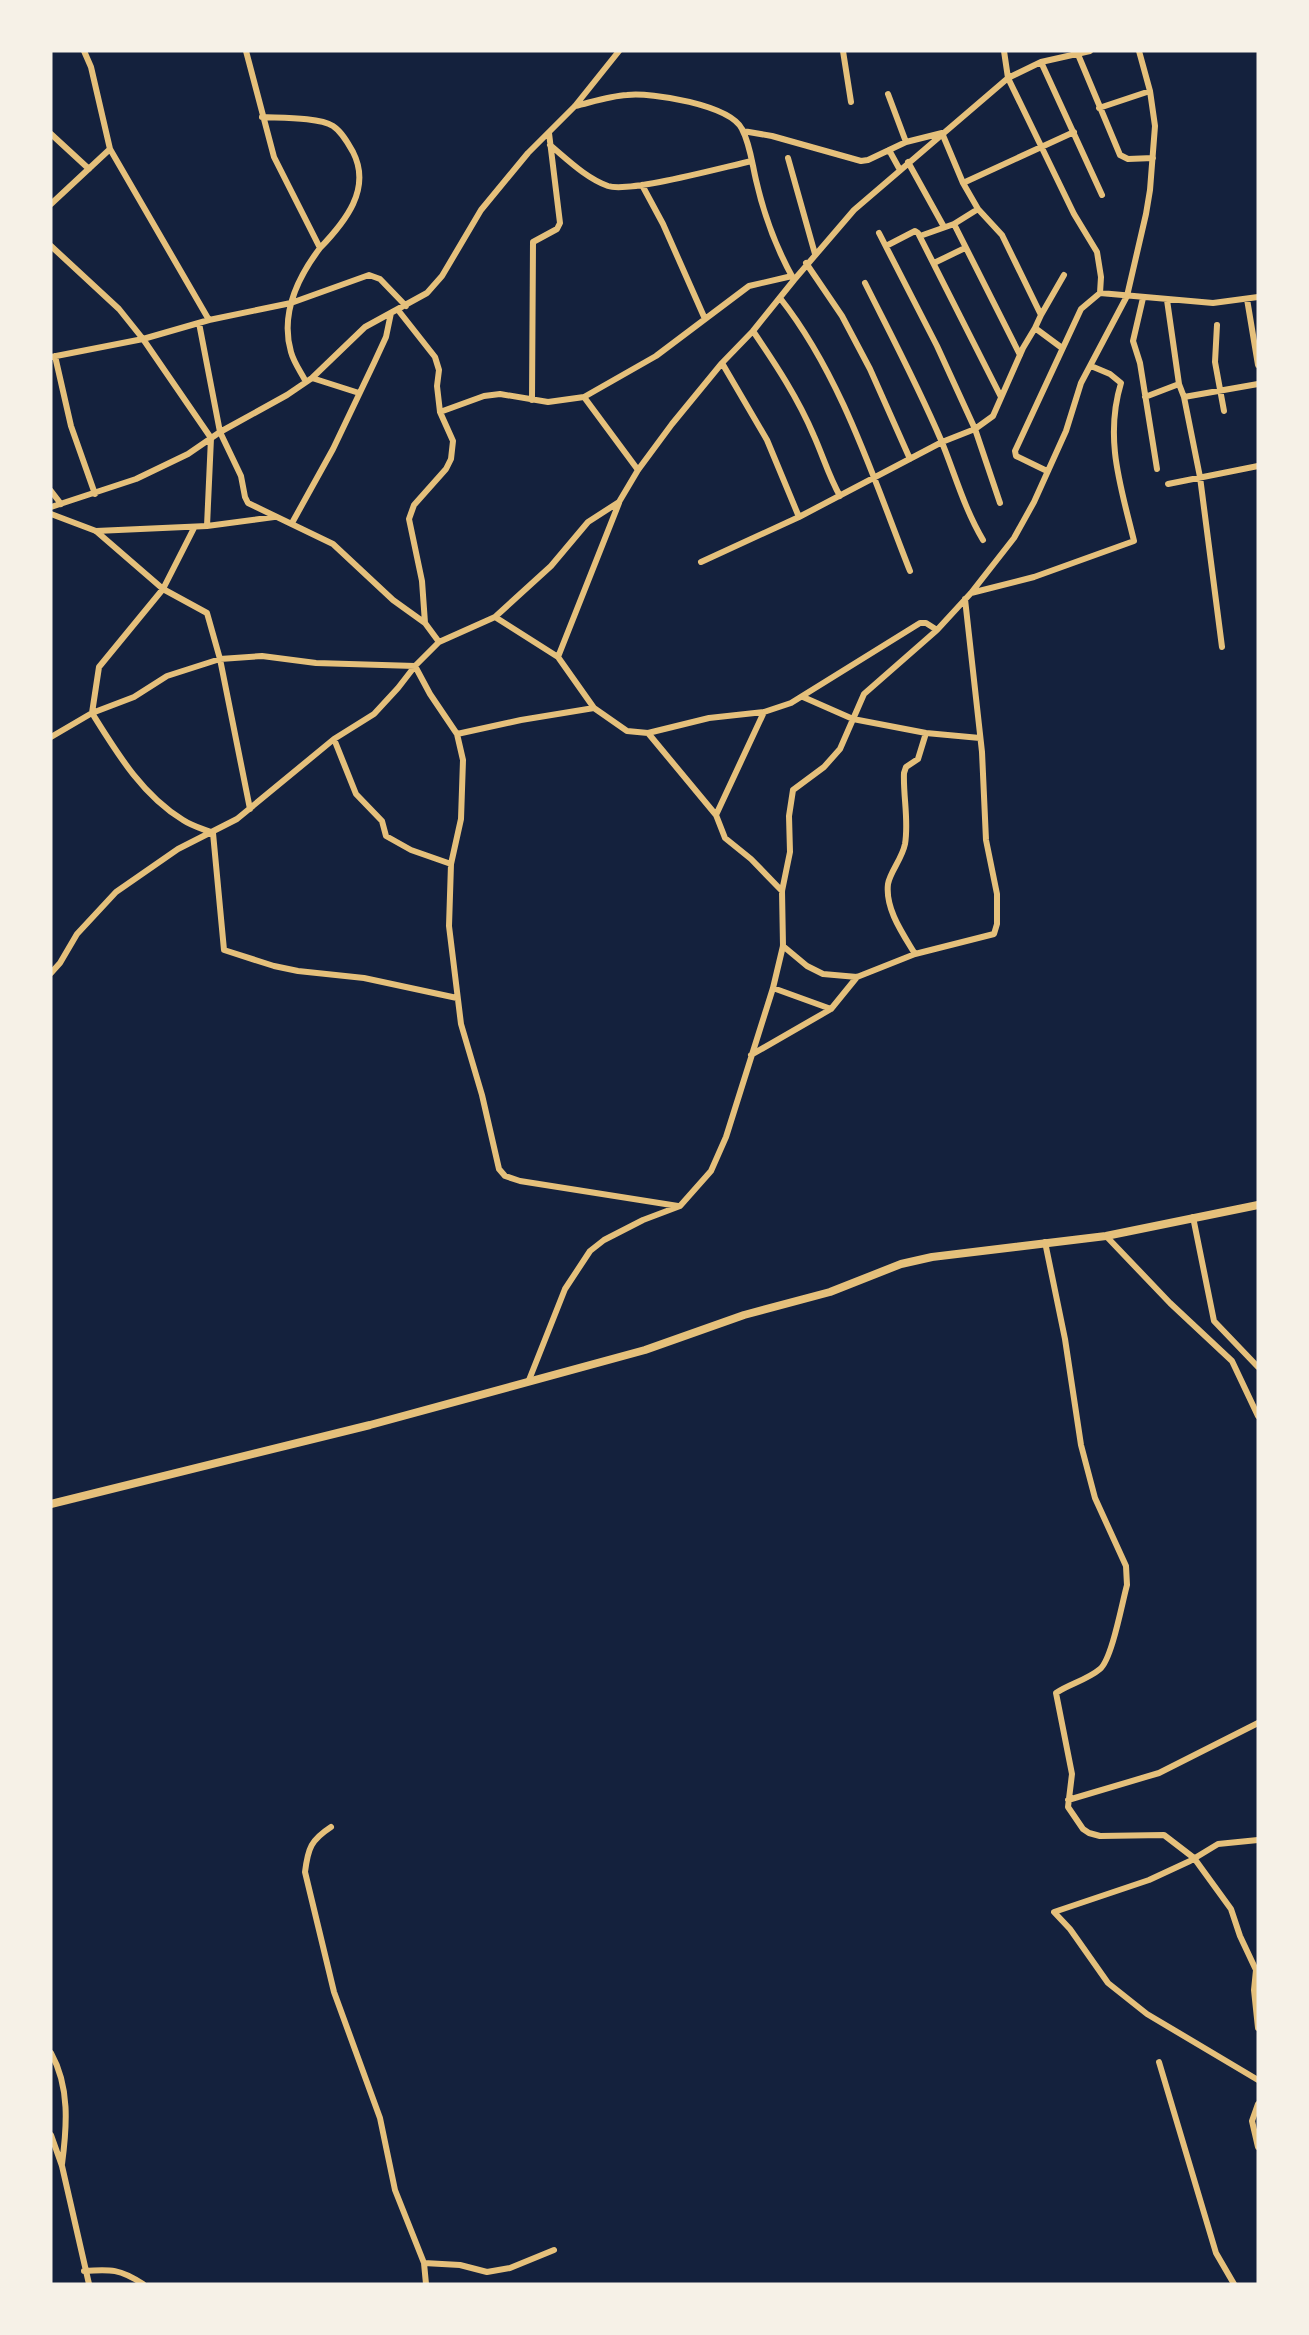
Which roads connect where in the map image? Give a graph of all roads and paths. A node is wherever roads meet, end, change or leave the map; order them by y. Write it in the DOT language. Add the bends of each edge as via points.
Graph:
graph roads {
  1 [pos="84,51"];
  2 [pos="246,51"];
  3 [pos="619,51"];
  4 [pos="843,51"];
  5 [pos="1004,51"];
  6 [pos="1090,51"];
  7 [pos="1139,51"];
  8 [pos="1077,52"];
  9 [pos="1041,62"];
  10 [pos="1009,78"];
  11 [pos="1150,91"];
  12 [pos="888,94"];
  13 [pos="851,102"];
  14 [pos="575,106"];
  15 [pos="1099,108"];
  16 [pos="262,117"];
  17 [pos="743,131"];
  18 [pos="1074,132"];
  19 [pos="549,133"];
  20 [pos="942,133"];
  21 [pos="51,134"];
  22 [pos="906,142"];
  23 [pos="550,145"];
  24 [pos="1040,146"];
  25 [pos="110,149"];
  26 [pos="889,150"];
  27 [pos="788,158"];
  28 [pos="1153,158"];
  29 [pos="752,161"];
  30 [pos="908,162"];
  31 [pos="89,169"];
  32 [pos="900,170"];
  33 [pos="963,183"];
  34 [pos="642,185"];
  35 [pos="1102,195"];
  36 [pos="51,204"];
  37 [pos="978,209"];
  38 [pos="954,224"];
  39 [pos="944,227"];
  40 [pos="879,233"];
  41 [pos="920,236"];
  42 [pos="51,246"];
  43 [pos="886,246"];
  44 [pos="320,248"];
  45 [pos="965,248"];
  46 [pos="814,254"];
  47 [pos="934,263"];
  48 [pos="806,264"];
  49 [pos="1064,275"];
  50 [pos="793,278"];
  51 [pos="865,283"];
  52 [pos="1100,293"];
  53 [pos="1127,296"];
  54 [pos="1258,297"];
  55 [pos="780,298"];
  56 [pos="1143,298"];
  57 [pos="1247,299"];
  58 [pos="1167,300"];
  59 [pos="291,303"];
  60 [pos="406,306"];
  61 [pos="394,311"];
  62 [pos="1041,315"];
  63 [pos="705,319"];
  64 [pos="209,320"];
  65 [pos="199,323"];
  66 [pos="1217,325"];
  67 [pos="1035,328"];
  68 [pos="753,331"];
  69 [pos="143,339"];
  70 [pos="1062,348"];
  71 [pos="1020,355"];
  72 [pos="53,357"];
  73 [pos="722,363"];
  74 [pos="1258,365"];
  75 [pos="1091,366"];
  76 [pos="309,380"];
  77 [pos="1179,384"];
  78 [pos="1258,384"];
  79 [pos="1220,390"];
  80 [pos="359,393"];
  81 [pos="584,397"];
  82 [pos="1000,397"];
  83 [pos="1145,397"];
  84 [pos="1184,397"];
  85 [pos="533,400"];
  86 [pos="1224,411"];
  87 [pos="440,412"];
  88 [pos="975,429"];
  89 [pos="219,432"];
  90 [pos="211,439"];
  91 [pos="942,442"];
  92 [pos="910,459"];
  93 [pos="1258,466"];
  94 [pos="1157,469"];
  95 [pos="638,470"];
  96 [pos="1047,471"];
  97 [pos="1200,477"];
  98 [pos="874,478"];
  99 [pos="1168,484"];
  100 [pos="51,491"];
  101 [pos="95,494"];
  102 [pos="840,496"];
  103 [pos="619,502"];
  104 [pos="1000,503"];
  105 [pos="61,504"];
  106 [pos="51,507"];
  107 [pos="51,514"];
  108 [pos="277,517"];
  109 [pos="799,517"];
  110 [pos="292,523"];
  111 [pos="207,526"];
  112 [pos="194,528"];
  113 [pos="96,531"];
  114 [pos="983,540"];
  115 [pos="701,562"];
  116 [pos="910,571"];
  117 [pos="163,589"];
  118 [pos="968,596"];
  119 [pos="495,617"];
  120 [pos="425,624"];
  121 [pos="937,630"];
  122 [pos="439,642"];
  123 [pos="1222,647"];
  124 [pos="558,657"];
  125 [pos="220,659"];
  126 [pos="415,666"];
  127 [pos="803,697"];
  128 [pos="594,708"];
  129 [pos="764,712"];
  130 [pos="92,713"];
  131 [pos="853,719"];
  132 [pos="648,733"];
  133 [pos="926,733"];
  134 [pos="457,734"];
  135 [pos="51,737"];
  136 [pos="980,738"];
  137 [pos="334,739"];
  138 [pos="250,809"];
  139 [pos="716,815"];
  140 [pos="213,833"];
  141 [pos="451,864"];
  142 [pos="782,891"];
  143 [pos="783,946"];
  144 [pos="915,954"];
  145 [pos="51,973"];
  146 [pos="857,977"];
  147 [pos="774,988"];
  148 [pos="457,998"];
  149 [pos="831,1009"];
  150 [pos="751,1055"];
  151 [pos="1258,1205"];
  152 [pos="680,1206"];
  153 [pos="1193,1217"];
  154 [pos="1106,1236"];
  155 [pos="1045,1242"];
  156 [pos="1258,1367"];
  157 [pos="529,1380"];
  158 [pos="1258,1416"];
  159 [pos="51,1504"];
  160 [pos="1258,1723"];
  161 [pos="1068,1800"];
  162 [pos="331,1827"];
  163 [pos="1258,1840"];
  164 [pos="1194,1858"];
  165 [pos="1256,1981"];
  166 [pos="1258,2028"];
  167 [pos="51,2053"];
  168 [pos="1159,2062"];
  169 [pos="1258,2080"];
  170 [pos="1258,2104"];
  171 [pos="51,2135"];
  172 [pos="1258,2147"];
  173 [pos="62,2166"];
  174 [pos="554,2250"];
  175 [pos="424,2263"];
  176 [pos="84,2271"];
  177 [pos="89,2284"];
  178 [pos="142,2284"];
  179 [pos="426,2284"];
  180 [pos="1234,2284"];
  1 -- 25 [label="street"];
  2 -- 16 [label="street"];
  3 -- 14 [label="street"];
  4 -- 13 [label="street"];
  5 -- 10 [label="street"];
  6 -- 8 [label="street"];
  7 -- 11 [label="street"];
  8 -- 9 [label="street"];
  8 -- 15 [label="street"];
  9 -- 10 [label="street"];
  9 -- 18 [label="street"];
  10 -- 20 [label="street"];
  10 -- 24 [label="street"];
  11 -- 15 [label="street"];
  11 -- 28 [label="street"];
  12 -- 22 [label="street"];
  14 -- 17 [label="street" via="627,95 674,99 716,110 740,124"];
  14 -- 19 [label="street"];
  15 -- 28 [label="street" via="1120,155"];
  16 -- 44 [label="street" via="285,183"];
  16 -- 44 [label="street" via="333,126 356,159 356,198"];
  17 -- 26 [label="street" via="853,160 868,160"];
  17 -- 29 [label="street"];
  18 -- 24 [label="street"];
  18 -- 35 [label="street"];
  19 -- 23 [label="street"];
  19 -- 60 [label="street" via="475,218 436,285"];
  20 -- 22 [label="street"];
  20 -- 30 [label="street"];
  20 -- 33 [label="street"];
  21 -- 31 [label="street"];
  22 -- 26 [label="street"];
  23 -- 34 [label="street" via="603,183 618,188"];
  23 -- 85 [label="street" via="560,223 533,242"];
  24 -- 33 [label="street"];
  24 -- 52 [label="street" via="1097,252"];
  25 -- 31 [label="street"];
  25 -- 64 [label="street"];
  26 -- 32 [label="street"];
  27 -- 46 [label="street"];
  28 -- 53 [label="street"];
  29 -- 34 [label="street"];
  29 -- 50 [label="street" via="775,246"];
  30 -- 32 [label="street"];
  30 -- 39 [label="street"];
  31 -- 36 [label="street"];
  32 -- 46 [label="street" via="854,210"];
  33 -- 37 [label="street"];
  34 -- 63 [label="street"];
  37 -- 38 [label="street"];
  37 -- 62 [label="street" via="1002,235"];
  38 -- 39 [label="street"];
  38 -- 45 [label="street"];
  39 -- 41 [label="street"];
  40 -- 43 [label="street"];
  41 -- 43 [label="street" via="915,231"];
  41 -- 47 [label="street"];
  42 -- 69 [label="street"];
  43 -- 88 [label="street"];
  44 -- 59 [label="street" via="300,276"];
  45 -- 47 [label="street"];
  45 -- 71 [label="street"];
  46 -- 48 [label="street"];
  47 -- 82 [label="street"];
  48 -- 50 [label="street"];
  48 -- 92 [label="street" via="854,337"];
  49 -- 62 [label="street"];
  50 -- 55 [label="street"];
  50 -- 63 [label="street" via="749,286"];
  51 -- 91 [label="street"];
  52 -- 53 [label="street"];
  52 -- 70 [label="street" via="1082,309"];
  53 -- 56 [label="street"];
  53 -- 75 [label="street"];
  54 -- 57 [label="street"];
  55 -- 68 [label="street"];
  55 -- 98 [label="street" via="818,354"];
  56 -- 58 [label="street"];
  56 -- 83 [label="street" via="1133,341"];
  57 -- 58 [label="street" via="1213,303"];
  57 -- 74 [label="street"];
  58 -- 77 [label="street"];
  59 -- 60 [label="street" via="369,275 380,279"];
  59 -- 64 [label="street"];
  59 -- 76 [label="street" via="290,348"];
  60 -- 61 [label="street"];
  61 -- 76 [label="street" via="365,327"];
  61 -- 80 [label="street"];
  61 -- 87 [label="street" via="436,357"];
  62 -- 67 [label="street"];
  63 -- 81 [label="street" via="656,356"];
  64 -- 65 [label="street"];
  65 -- 69 [label="street"];
  65 -- 89 [label="street"];
  66 -- 79 [label="street" via="1214,362"];
  67 -- 70 [label="street"];
  67 -- 71 [label="street"];
  68 -- 73 [label="street"];
  68 -- 102 [label="street" via="783,374"];
  69 -- 72 [label="street"];
  69 -- 90 [label="street"];
  70 -- 96 [label="street" via="1015,451 1016,456"];
  71 -- 82 [label="street"];
  72 -- 101 [label="street"];
  73 -- 95 [label="street"];
  73 -- 109 [label="street" via="767,440"];
  75 -- 96 [label="street"];
  75 -- 118 [label="street" via="1121,383 1112,431 1114,458 1134,541"];
  76 -- 80 [label="street"];
  76 -- 89 [label="street"];
  77 -- 83 [label="street"];
  77 -- 84 [label="street"];
  78 -- 79 [label="street"];
  79 -- 84 [label="street"];
  79 -- 86 [label="street"];
  80 -- 110 [label="street"];
  81 -- 85 [label="street"];
  81 -- 95 [label="street"];
  82 -- 88 [label="street" via="993,416"];
  83 -- 94 [label="street"];
  84 -- 97 [label="street"];
  85 -- 87 [label="street" via="484,396"];
  87 -- 120 [label="street" via="453,441 451,459 414,505 409,519 422,581"];
  88 -- 91 [label="street"];
  88 -- 104 [label="street"];
  89 -- 90 [label="street"];
  89 -- 108 [label="street" via="241,476 248,503"];
  90 -- 101 [label="street" via="160,468"];
  90 -- 111 [label="street"];
  91 -- 92 [label="street"];
  91 -- 114 [label="street" via="965,508"];
  92 -- 98 [label="street"];
  93 -- 97 [label="street"];
  95 -- 103 [label="street"];
  96 -- 118 [label="street" via="1014,538"];
  97 -- 99 [label="street"];
  97 -- 123 [label="street"];
  98 -- 102 [label="street"];
  98 -- 116 [label="street"];
  100 -- 105 [label="street"];
  101 -- 105 [label="street"];
  102 -- 109 [label="street"];
  103 -- 119 [label="street" via="588,522 551,566"];
  103 -- 124 [label="street"];
  105 -- 106 [label="street"];
  107 -- 113 [label="street"];
  108 -- 110 [label="street"];
  108 -- 111 [label="street"];
  109 -- 115 [label="street"];
  110 -- 120 [label="street" via="333,544"];
  111 -- 112 [label="street"];
  112 -- 113 [label="street"];
  112 -- 117 [label="street"];
  113 -- 117 [label="street"];
  117 -- 125 [label="street" via="207,613"];
  117 -- 130 [label="street" via="99,667"];
  118 -- 121 [label="street"];
  118 -- 136 [label="street"];
  119 -- 122 [label="street"];
  119 -- 124 [label="street"];
  120 -- 122 [label="street"];
  121 -- 127 [label="street" via="920,623"];
  121 -- 131 [label="street" via="864,694"];
  122 -- 126 [label="street"];
  124 -- 128 [label="street"];
  125 -- 126 [label="street" via="262,656"];
  125 -- 130 [label="street" via="167,676 134,697"];
  125 -- 138 [label="street"];
  126 -- 134 [label="street"];
  126 -- 137 [label="street" via="374,714"];
  127 -- 129 [label="street"];
  127 -- 131 [label="street"];
  128 -- 132 [label="street" via="627,730"];
  128 -- 134 [label="street"];
  129 -- 132 [label="street" via="709,718"];
  129 -- 139 [label="street"];
  130 -- 135 [label="street"];
  130 -- 140 [label="street" via="120,758 151,794 185,822"];
  131 -- 133 [label="street"];
  131 -- 142 [label="street" via="845,741 830,761 793,790 790,852"];
  132 -- 139 [label="street"];
  133 -- 136 [label="street"];
  133 -- 144 [label="street" via="919,759 904,773 905,844 888,886 896,920"];
  134 -- 141 [label="street" via="463,760 463,800"];
  136 -- 144 [label="street" via="986,840 995,879 994,934"];
  137 -- 138 [label="street"];
  137 -- 141 [label="street" via="356,794 383,821 386,836"];
  138 -- 140 [label="street"];
  139 -- 142 [label="street" via="725,838"];
  140 -- 145 [label="street" via="178,849 116,892 77,934"];
  140 -- 148 [label="street" via="222,946 227,953 298,971 364,978"];
  141 -- 148 [label="street" via="449,926"];
  142 -- 143 [label="street"];
  143 -- 146 [label="street" via="823,974"];
  143 -- 147 [label="street"];
  144 -- 146 [label="street"];
  146 -- 149 [label="street"];
  147 -- 149 [label="street"];
  147 -- 150 [label="street"];
  148 -- 152 [label="street" via="502,1173 520,1181"];
  149 -- 150 [label="street"];
  150 -- 152 [label="street" via="711,1171"];
  151 -- 153 [label="street"];
  152 -- 157 [label="street" via="643,1220 590,1251 565,1289"];
  153 -- 154 [label="street"];
  153 -- 156 [label="street" via="1214,1321"];
  154 -- 155 [label="street"];
  154 -- 158 [label="street" via="1232,1361"];
  155 -- 157 [label="street" via="901,1264 831,1292 744,1315 645,1350"];
  155 -- 161 [label="street" via="1081,1445 1095,1498 1127,1576 1102,1668 1056,1693 1072,1774"];
  157 -- 159 [label="street" via="370,1425"];
  160 -- 161 [label="street" via="1159,1773"];
  161 -- 164 [label="street" via="1068,1807 1089,1833 1164,1835"];
  162 -- 175 [label="street" via="315,1838 305,1872 334,1992 380,2118 395,2190"];
  163 -- 164 [label="street" via="1224,1842"];
  164 -- 165 [label="street" via="1231,1909 1256,1970"];
  164 -- 169 [label="street" via="1149,1880 1054,1912 1108,1983 1147,2014"];
  165 -- 166 [label="street"];
  167 -- 173 [label="street" via="61,2072 66,2112"];
  168 -- 180 [label="street" via="1216,2252"];
  170 -- 172 [label="street" via="1252,2121"];
  171 -- 173 [label="street"];
  173 -- 176 [label="street"];
  174 -- 175 [label="street" via="487,2272"];
  175 -- 179 [label="street"];
  176 -- 177 [label="street"];
  176 -- 178 [label="street" via="113,2269"];
}
